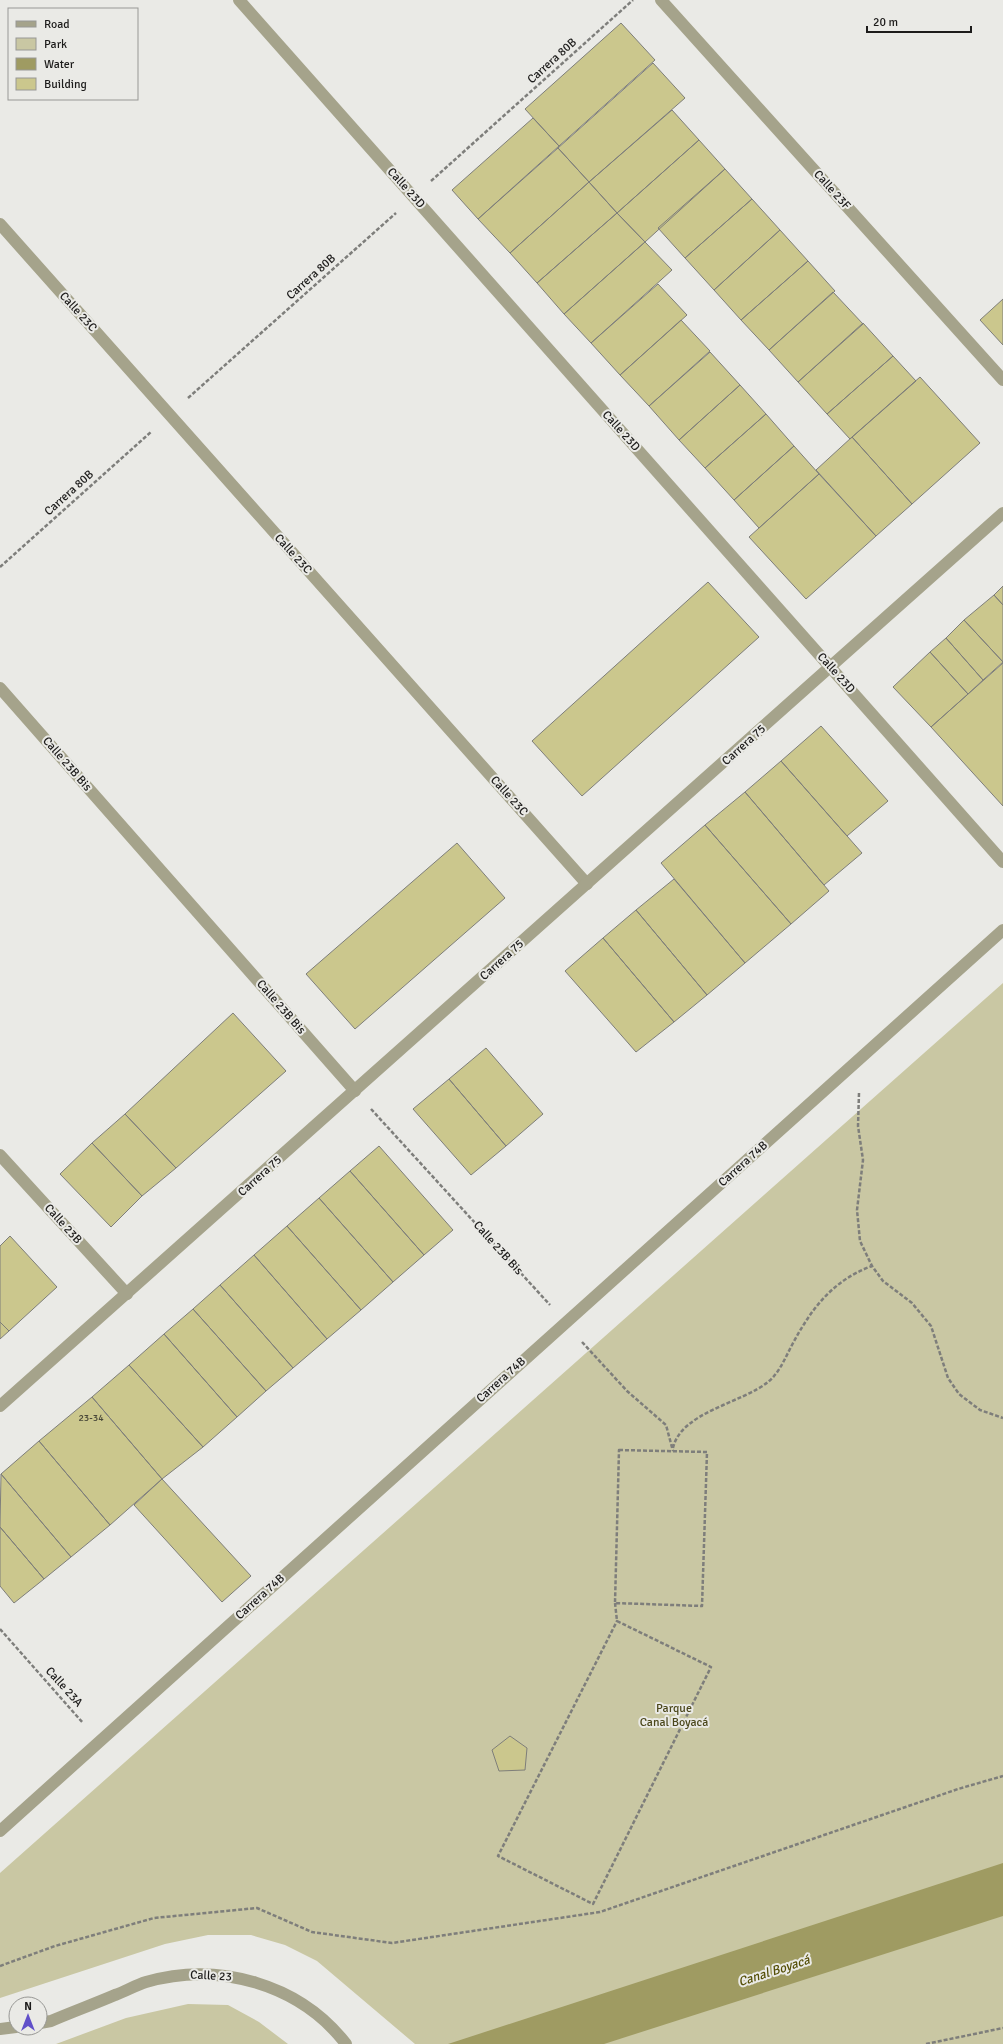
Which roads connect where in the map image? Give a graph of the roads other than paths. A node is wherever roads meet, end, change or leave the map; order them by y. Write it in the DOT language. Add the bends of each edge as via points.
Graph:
graph roads {
  1 [pos="239,0"];
  2 [pos="661,0"];
  3 [pos="0,224"];
  4 [pos="1003,380"];
  5 [pos="1003,513"];
  6 [pos="831,667"];
  7 [pos="0,688"];
  8 [pos="1003,862"];
  9 [pos="587,884"];
  10 [pos="1003,930"];
  11 [pos="355,1091"];
  12 [pos="0,1155"];
  13 [pos="127,1294"];
  14 [pos="0,1406"];
  15 [pos="0,1831"];
  16 [pos="48,2022"];
  17 [pos="346,2044"];
  1 -- 6 [label="street, Calle 23D"];
  2 -- 4 [label="street, Calle 23F"];
  3 -- 9 [label="street, Calle 23C"];
  5 -- 6 [label="street, Carrera 75"];
  6 -- 8 [label="street, Calle 23D"];
  6 -- 9 [label="street, Carrera 75"];
  7 -- 11 [label="street, Calle 23B Bis"];
  9 -- 11 [label="street, Carrera 75"];
  10 -- 15 [label="street, Carrera 74B"];
  11 -- 13 [label="street, Carrera 75"];
  12 -- 13 [label="street, Calle 23B"];
  13 -- 14 [label="street, Carrera 75"];
  16 -- 17 [label="street, Calle 23" via="146,1982 191,1974 234,1977 264,1984 297,1999 337,2033"];
}
